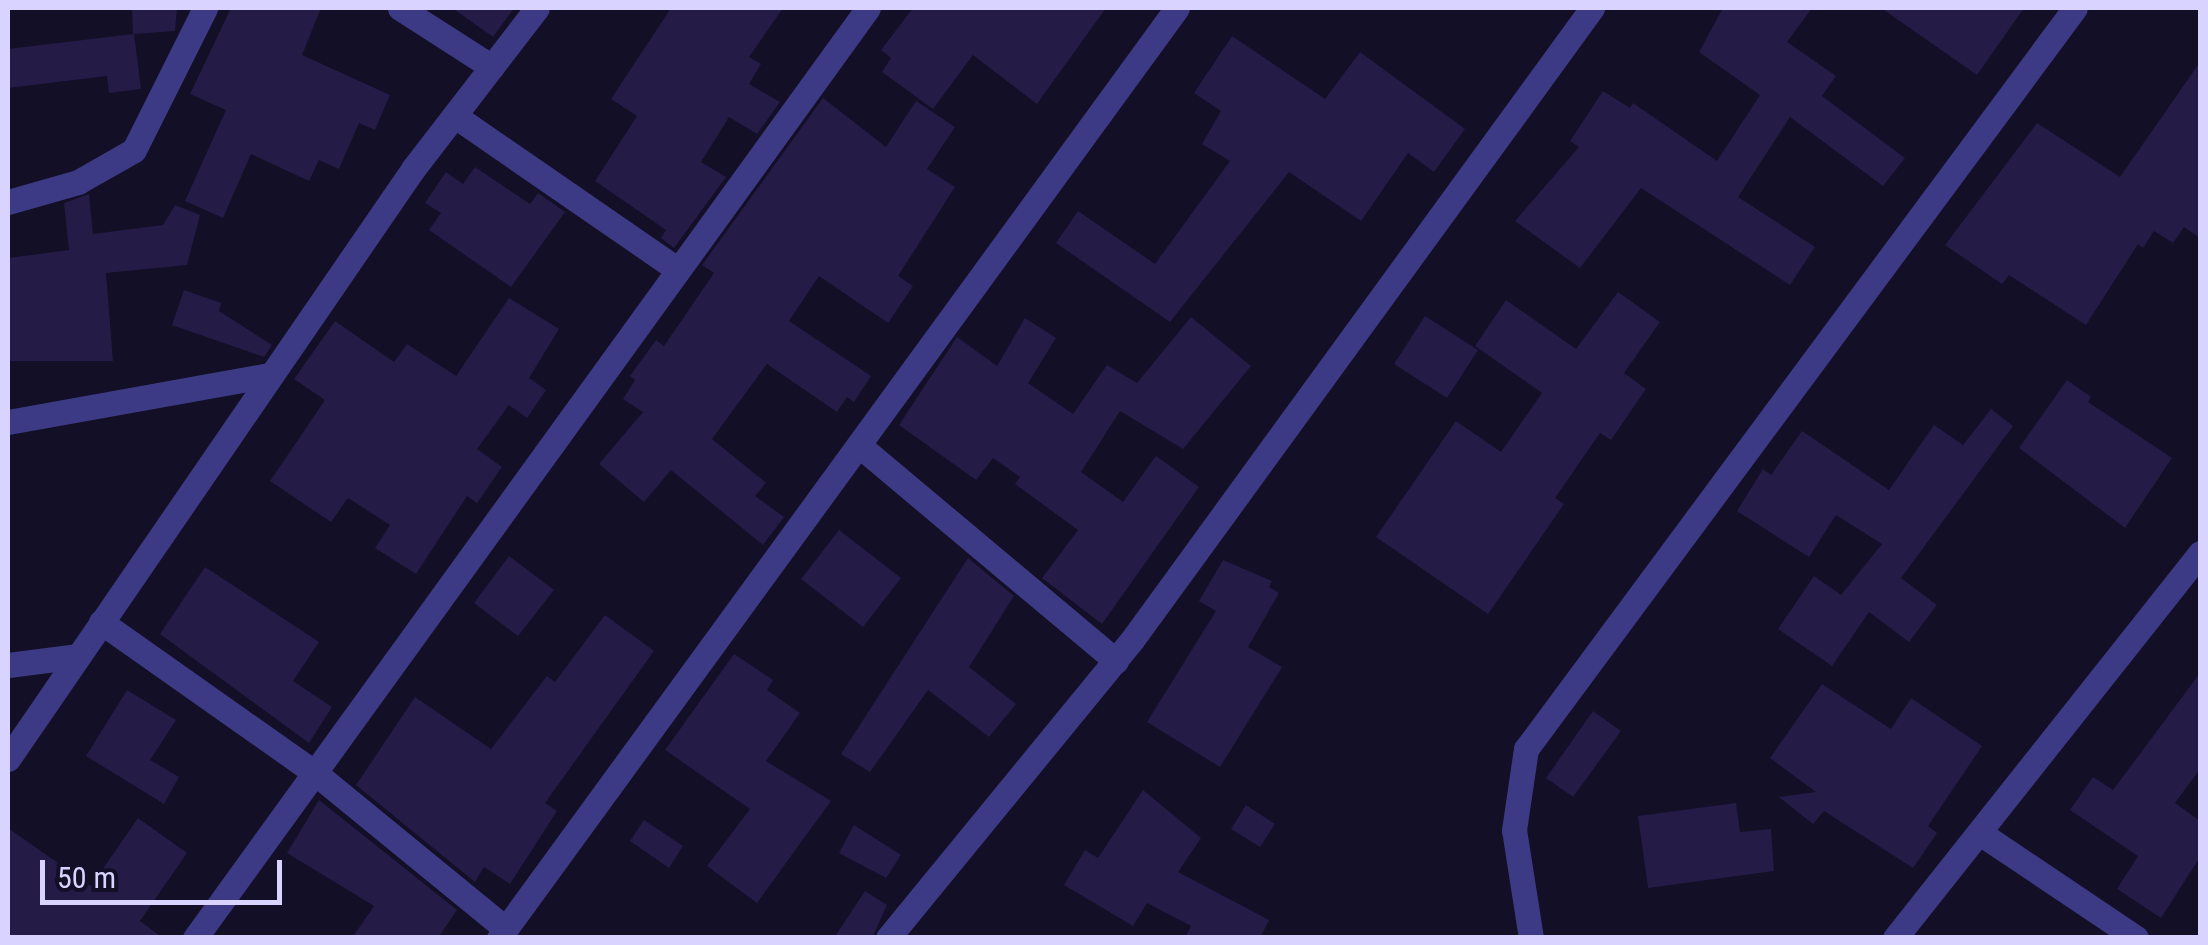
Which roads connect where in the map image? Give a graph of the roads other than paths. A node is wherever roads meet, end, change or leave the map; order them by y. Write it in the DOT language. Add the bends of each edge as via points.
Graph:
graph roads {
  1 [pos="205,8"];
  2 [pos="400,8"];
  3 [pos="536,8"];
  4 [pos="868,8"];
  5 [pos="1177,8"];
  6 [pos="2074,8"];
  7 [pos="1590,9"];
  8 [pos="492,67"];
  9 [pos="455,116"];
  10 [pos="8,202"];
  11 [pos="678,270"];
  12 [pos="268,375"];
  13 [pos="8,422"];
  14 [pos="861,447"];
  15 [pos="2200,552"];
  16 [pos="101,622"];
  17 [pos="78,656"];
  18 [pos="1116,660"];
  19 [pos="8,664"];
  20 [pos="8,758"];
  21 [pos="314,772"];
  22 [pos="1980,833"];
  23 [pos="503,933"];
  24 [pos="194,938"];
  25 [pos="888,938"];
  26 [pos="1530,938"];
  27 [pos="1894,938"];
  28 [pos="2136,938"];
  1 -- 10 [label="street" via="134,150 78,182"];
  2 -- 8 [label="street"];
  3 -- 8 [label="street"];
  4 -- 11 [label="street"];
  5 -- 14 [label="street"];
  6 -- 26 [label="street" via="1806,379 1526,748 1514,830"];
  7 -- 18 [label="street"];
  8 -- 9 [label="street"];
  9 -- 11 [label="street"];
  9 -- 12 [label="street"];
  11 -- 21 [label="street"];
  12 -- 13 [label="street"];
  12 -- 16 [label="street"];
  14 -- 18 [label="street"];
  14 -- 23 [label="street"];
  15 -- 22 [label="street"];
  16 -- 17 [label="street"];
  16 -- 21 [label="street"];
  17 -- 19 [label="street"];
  17 -- 20 [label="street"];
  18 -- 25 [label="street"];
  21 -- 23 [label="street"];
  21 -- 24 [label="street"];
  22 -- 27 [label="street"];
  22 -- 28 [label="street"];
}
